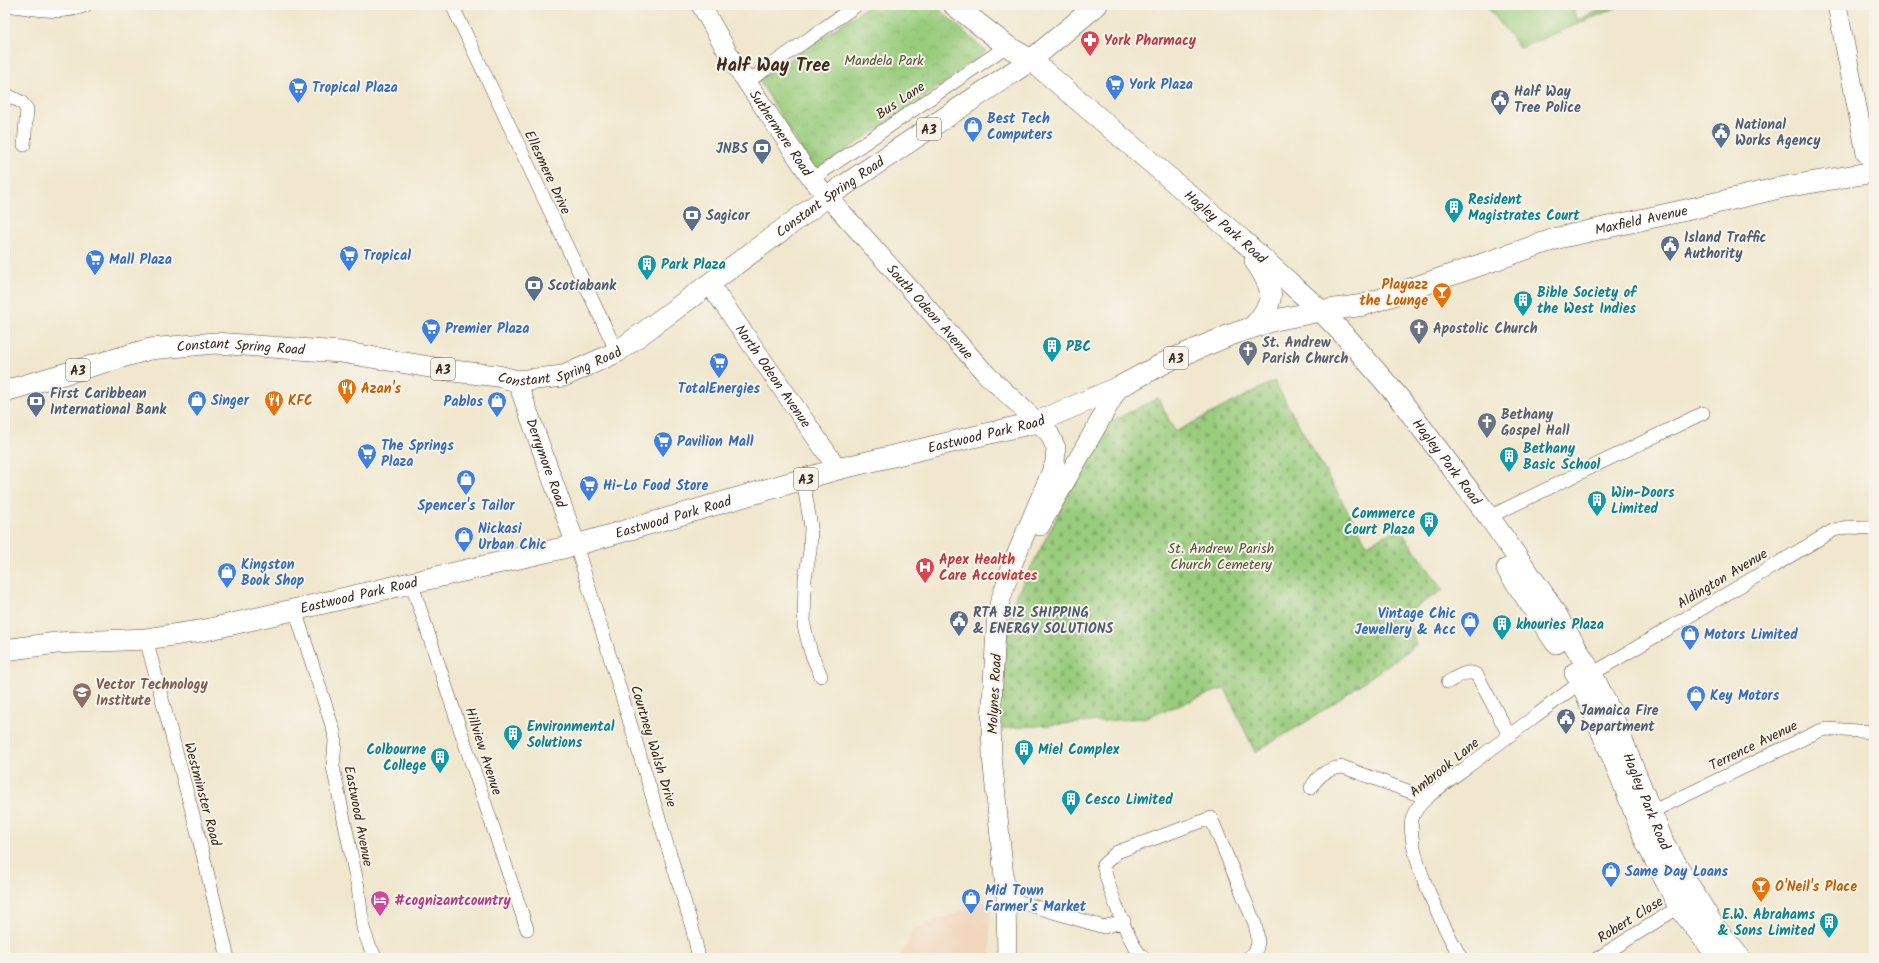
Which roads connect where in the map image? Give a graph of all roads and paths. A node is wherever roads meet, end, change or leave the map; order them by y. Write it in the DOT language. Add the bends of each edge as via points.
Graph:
graph roads {
  1 [pos="6,5"];
  2 [pos="86,5"];
  3 [pos="452,5"];
  4 [pos="701,5"];
  5 [pos="857,5"];
  6 [pos="954,5"];
  7 [pos="1097,5"];
  8 [pos="1837,5"];
  9 [pos="1007,46"];
  10 [pos="1031,60"];
  11 [pos="747,82"];
  12 [pos="5,94"];
  13 [pos="24,145"];
  14 [pos="1874,163"];
  15 [pos="1874,172"];
  16 [pos="812,179"];
  17 [pos="827,197"];
  18 [pos="1242,240"];
  19 [pos="709,283"];
  20 [pos="1314,312"];
  21 [pos="1252,327"];
  22 [pos="617,352"];
  23 [pos="517,381"];
  24 [pos="1119,387"];
  25 [pos="5,391"];
  26 [pos="1703,413"];
  27 [pos="1037,422"];
  28 [pos="838,469"];
  29 [pos="803,480"];
  30 [pos="1489,518"];
  31 [pos="1874,528"];
  32 [pos="576,545"];
  33 [pos="411,582"];
  34 [pos="295,610"];
  35 [pos="997,629"];
  36 [pos="146,639"];
  37 [pos="5,650"];
  38 [pos="821,676"];
  39 [pos="1586,678"];
  40 [pos="1448,682"];
  41 [pos="1874,732"];
  42 [pos="1509,735"];
  43 [pos="1311,788"];
  44 [pos="1427,798"];
  45 [pos="1651,812"];
  46 [pos="1006,898"];
  47 [pos="1679,907"];
  48 [pos="1124,921"];
  49 [pos="527,929"];
  50 [pos="1726,956"];
  51 [pos="226,957"];
  52 [pos="376,958"];
  53 [pos="698,958"];
  54 [pos="1007,958"];
  55 [pos="1144,958"];
  56 [pos="1247,958"];
  57 [pos="1461,958"];
  58 [pos="1598,958"];
  1 -- 2 [label="street" via="62,12"];
  3 -- 22 [label="street, Ellesmere Drive"];
  4 -- 11 [label="main road, Suthermere Road"];
  5 -- 11 [label="street"];
  6 -- 9 [label="main road, Hagley Park Road"];
  7 -- 10 [label="main road, Constant Spring Road"];
  8 -- 14 [label="main road" via="1866,153"];
  9 -- 10 [label="main road, Hagley Park Road"];
  9 -- 16 [label="street, Bus Lane"];
  10 -- 17 [label="main road, Constant Spring Road / A3"];
  10 -- 18 [label="main road, Hagley Park Road"];
  11 -- 16 [label="main road, Suthermere Road"];
  12 -- 13 [label="street" via="22,102 27,109"];
  15 -- 20 [label="main road, Maxfield Avenue" via="1779,188 1583,231 1364,305"];
  16 -- 17 [label="main road, Suthermere Road"];
  17 -- 19 [label="main road, Constant Spring Road / A3"];
  17 -- 27 [label="main road, South Odeon Avenue" via="986,374"];
  18 -- 20 [label="main road, Hagley Park Road"];
  18 -- 21 [label="main road" via="1269,283 1271,293 1266,312"];
  19 -- 22 [label="main road, Constant Spring Road / A3"];
  19 -- 28 [label="main road, North Odeon Avenue"];
  20 -- 21 [label="main road, Eastwood Park Road / A3"];
  20 -- 30 [label="main road, Hagley Park Road" via="1349,340 1399,398"];
  20 -- 39 [label="main road, Hagley Park Road" via="1338,347 1408,430"];
  21 -- 24 [label="main road, Eastwood Park Road / A3" via="1168,361"];
  22 -- 23 [label="main road, Constant Spring Road / A3" via="564,376"];
  23 -- 25 [label="main road, Constant Spring Road / A3" via="342,352 215,343 150,349"];
  23 -- 32 [label="main road, Derrymore Road"];
  24 -- 27 [label="main road, Eastwood Park Road / A3"];
  24 -- 35 [label="main road, Molynes Road" via="1039,529"];
  26 -- 30 [label="street"];
  27 -- 28 [label="main road, Eastwood Park Road / A3"];
  27 -- 35 [label="main road, South Odeon Avenue" via="1054,440 1057,456 1012,565 997,611"];
  28 -- 29 [label="main road, Eastwood Park Road / A3"];
  29 -- 32 [label="main road, Eastwood Park Road / A3"];
  29 -- 38 [label="street" via="811,527 805,578 804,626"];
  30 -- 39 [label="main road, Hagley Park Road" via="1546,598"];
  31 -- 39 [label="street, Aldington Avenue" via="1847,527 1834,530"];
  32 -- 33 [label="main road, Eastwood Park Road / A3"];
  32 -- 53 [label="street, Courtney Walsh Drive" via="692,927"];
  33 -- 34 [label="main road, Eastwood Park Road / A3"];
  33 -- 49 [label="street, Hillview Avenue"];
  34 -- 36 [label="main road, Eastwood Park Road / A3" via="206,630"];
  34 -- 52 [label="street, Eastwood Avenue" via="334,732 333,767 358,887 363,928"];
  35 -- 46 [label="main road, Molynes Road" via="991,721 992,756"];
  36 -- 37 [label="main road, Eastwood Park Road / A3" via="56,643"];
  36 -- 51 [label="street, Westminster Road" via="197,830"];
  39 -- 42 [label="street, Ambrook Lane"];
  39 -- 45 [label="main road, Hagley Park Road" via="1611,713"];
  39 -- 47 [label="main road, Hagley Park Road" via="1646,842"];
  40 -- 42 [label="street" via="1465,673 1471,672 1477,676"];
  41 -- 45 [label="street, Terrence Avenue" via="1827,729 1818,731"];
  42 -- 44 [label="street, Ambrook Lane"];
  43 -- 44 [label="street" via="1323,773 1343,767"];
  44 -- 57 [label="street, Ambrook Lane" via="1412,818 1413,843 1432,901"];
  45 -- 50 [label="main road, Hagley Park Road" via="1664,844 1713,925"];
  46 -- 48 [label="street" via="1096,926 1104,927"];
  46 -- 54 [label="main road, Molynes Road"];
  47 -- 50 [label="main road, Hagley Park Road"];
  47 -- 58 [label="street, Robert Close"];
  48 -- 55 [label="street" via="1132,943"];
  48 -- 56 [label="street" via="1103,865 1117,852 1211,818 1258,935 1256,951"];
}
